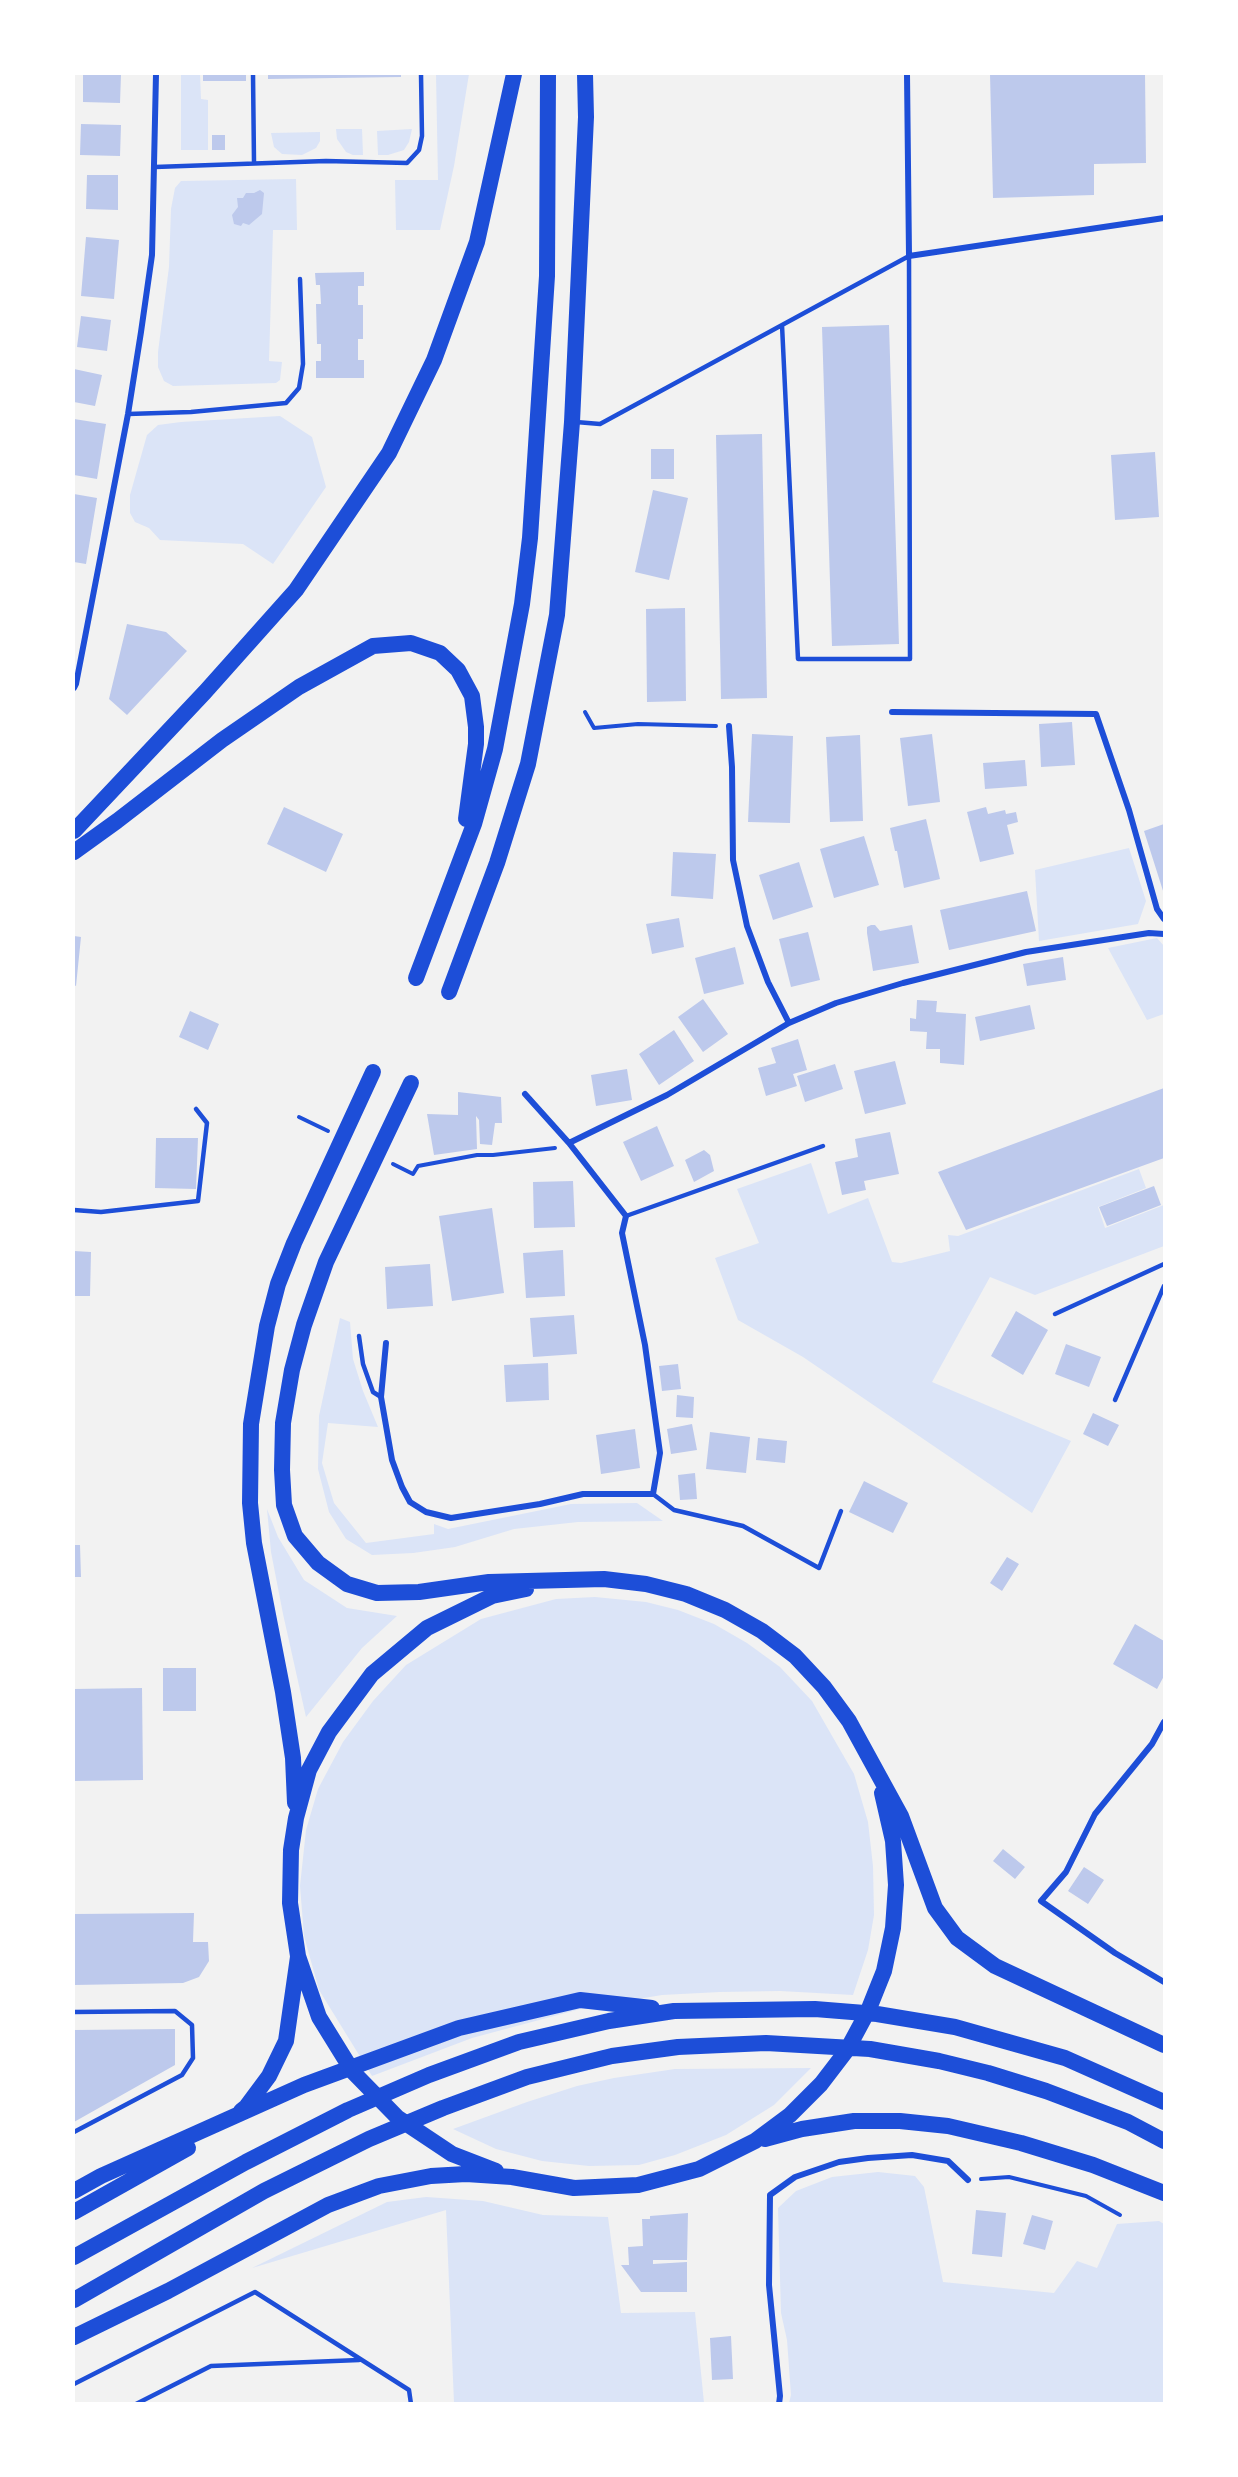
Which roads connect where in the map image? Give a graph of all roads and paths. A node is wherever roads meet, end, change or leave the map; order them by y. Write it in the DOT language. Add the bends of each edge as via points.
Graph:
graph roads {
  1 [pos="156,74"];
  2 [pos="253,74"];
  3 [pos="421,74"];
  4 [pos="514,74"];
  5 [pos="548,74"];
  6 [pos="585,74"];
  7 [pos="907,74"];
  8 [pos="254,162"];
  9 [pos="155,167"];
  10 [pos="1164,218"];
  11 [pos="909,256"];
  12 [pos="300,279"];
  13 [pos="782,325"];
  14 [pos="128,414"];
  15 [pos="572,422"];
  16 [pos="75,686"];
  17 [pos="585,712"];
  18 [pos="892,712"];
  19 [pos="729,726"];
  20 [pos="74,831"];
  21 [pos="74,852"];
  22 [pos="461,861"];
  23 [pos="1164,919"];
  24 [pos="1164,934"];
  25 [pos="416,978"];
  26 [pos="449,992"];
  27 [pos="789,1023"];
  28 [pos="372,1072"];
  29 [pos="411,1083"];
  30 [pos="525,1094"];
  31 [pos="196,1109"];
  32 [pos="569,1143"];
  33 [pos="823,1146"];
  34 [pos="413,1174"];
  35 [pos="74,1210"];
  36 [pos="626,1216"];
  37 [pos="1164,1264"];
  38 [pos="1164,1286"];
  39 [pos="1055,1314"];
  40 [pos="359,1336"];
  41 [pos="386,1343"];
  42 [pos="381,1397"];
  43 [pos="1115,1400"];
  44 [pos="653,1494"];
  45 [pos="841,1510"];
  46 [pos="562,1581"];
  47 [pos="1164,1722"];
  48 [pos="869,1758"];
  49 [pos="296,1818"];
  50 [pos="298,1956"];
  51 [pos="1164,1982"];
  52 [pos="674,2011"];
  53 [pos="74,2012"];
  54 [pos="1164,2045"];
  55 [pos="1164,2102"];
  56 [pos="74,2132"];
  57 [pos="755,2141"];
  58 [pos="1164,2141"];
  59 [pos="512,2178"];
  60 [pos="968,2180"];
  61 [pos="74,2191"];
  62 [pos="1164,2193"];
  63 [pos="74,2212"];
  64 [pos="1120,2215"];
  65 [pos="74,2257"];
  66 [pos="74,2300"];
  67 [pos="74,2337"];
  68 [pos="360,2360"];
  69 [pos="74,2384"];
  70 [pos="136,2403"];
  71 [pos="411,2403"];
  72 [pos="779,2403"];
  1 -- 9 [label="street"];
  2 -- 8 [label="lane"];
  3 -- 8 [label="lane" via="422,136 419,150 407,163"];
  4 -- 20 [label="highway" via="477,242 434,360 389,453 296,590"];
  5 -- 22 [label="highway" via="547,276 530,537 497,738"];
  6 -- 15 [label="highway"];
  7 -- 11 [label="street"];
  8 -- 9 [label="lane"];
  9 -- 14 [label="street" via="152,255"];
  10 -- 11 [label="street"];
  11 -- 13 [label="lane"];
  11 -- 13 [label="lane" via="910,659 798,659"];
  12 -- 14 [label="lane" via="303,364 299,388 286,403"];
  13 -- 15 [label="lane" via="600,424"];
  14 -- 16 [label="street"];
  15 -- 26 [label="highway" via="557,615 530,754 497,863"];
  17 -- 19 [label="path" via="594,728 638,724"];
  18 -- 23 [label="street" via="1096,714 1130,810 1157,909"];
  19 -- 27 [label="street" via="734,860 747,926"];
  21 -- 22 [label="highway" via="299,687 372,646 411,644 440,653 458,670 472,696 477,744"];
  22 -- 25 [label="highway"];
  24 -- 27 [label="street" via="1026,952 836,1003"];
  27 -- 32 [label="street" via="667,1095"];
  28 -- 49 [label="highway" via="279,1284 267,1326 251,1424 254,1543 283,1692 293,1758"];
  29 -- 46 [label="highway" via="326,1262 304,1325 283,1423 284,1505 296,1536 318,1563 347,1584 377,1593 419,1592 489,1582"];
  30 -- 32 [label="street"];
  31 -- 35 [label="lane" via="207,1123 198,1201 101,1212"];
  32 -- 34 [label="path" via="553,1149 477,1155 418,1166"];
  32 -- 36 [label="street"];
  33 -- 36 [label="lane"];
  36 -- 44 [label="street" via="622,1233 645,1345 660,1453"];
  37 -- 39 [label="lane"];
  38 -- 43 [label="lane"];
  40 -- 42 [label="lane" via="372,1392"];
  41 -- 42 [label="street"];
  42 -- 44 [label="street" via="392,1460 402,1487 410,1502 426,1512 451,1518 583,1494"];
  44 -- 45 [label="lane" via="674,1510 743,1526 819,1568"];
  46 -- 48 [label="highway" via="604,1579 686,1594 762,1631 824,1687"];
  46 -- 49 [label="highway" via="492,1596 449,1617 428,1628 372,1674 327,1736 309,1770"];
  47 -- 51 [label="street" via="1152,1744 1095,1814 1066,1872 1041,1901"];
  48 -- 54 [label="highway" via="901,1816 935,1908 957,1938 994,1966"];
  48 -- 57 [label="highway" via="884,1799 895,1863 893,1928 884,1971 868,2011 834,2067 790,2115"];
  49 -- 50 [label="highway" via="290,1903"];
  50 -- 59 [label="highway" via="319,2016 353,2072 398,2118 452,2154"];
  50 -- 63 [label="highway" via="286,2041 246,2107 192,2146"];
  52 -- 55 [label="highway" via="815,2009 955,2027 1065,2058"];
  52 -- 61 [label="highway" via="580,2000 459,2028 304,2085"];
  52 -- 65 [label="highway" via="519,2042 429,2075 348,2110 246,2162"];
  53 -- 56 [label="lane" via="175,2011 192,2025 193,2058 182,2075"];
  57 -- 59 [label="highway" via="699,2169 638,2185 574,2188"];
  57 -- 62 [label="highway" via="854,2121 948,2126 1093,2165"];
  58 -- 66 [label="highway" via="1128,2122 1046,2091 939,2061 870,2049 766,2043 678,2047 612,2056 527,2077 369,2139 264,2191"];
  59 -- 67 [label="highway" via="431,2176 379,2186 338,2201"];
  60 -- 64 [label="path" via="1009,2177 1086,2196"];
  60 -- 72 [label="street" via="948,2161 912,2155 868,2158 839,2162 795,2178 770,2195 768,2285"];
  68 -- 69 [label="lane" via="255,2292"];
  68 -- 70 [label="lane" via="211,2366"];
  68 -- 71 [label="lane" via="409,2390"];
}
